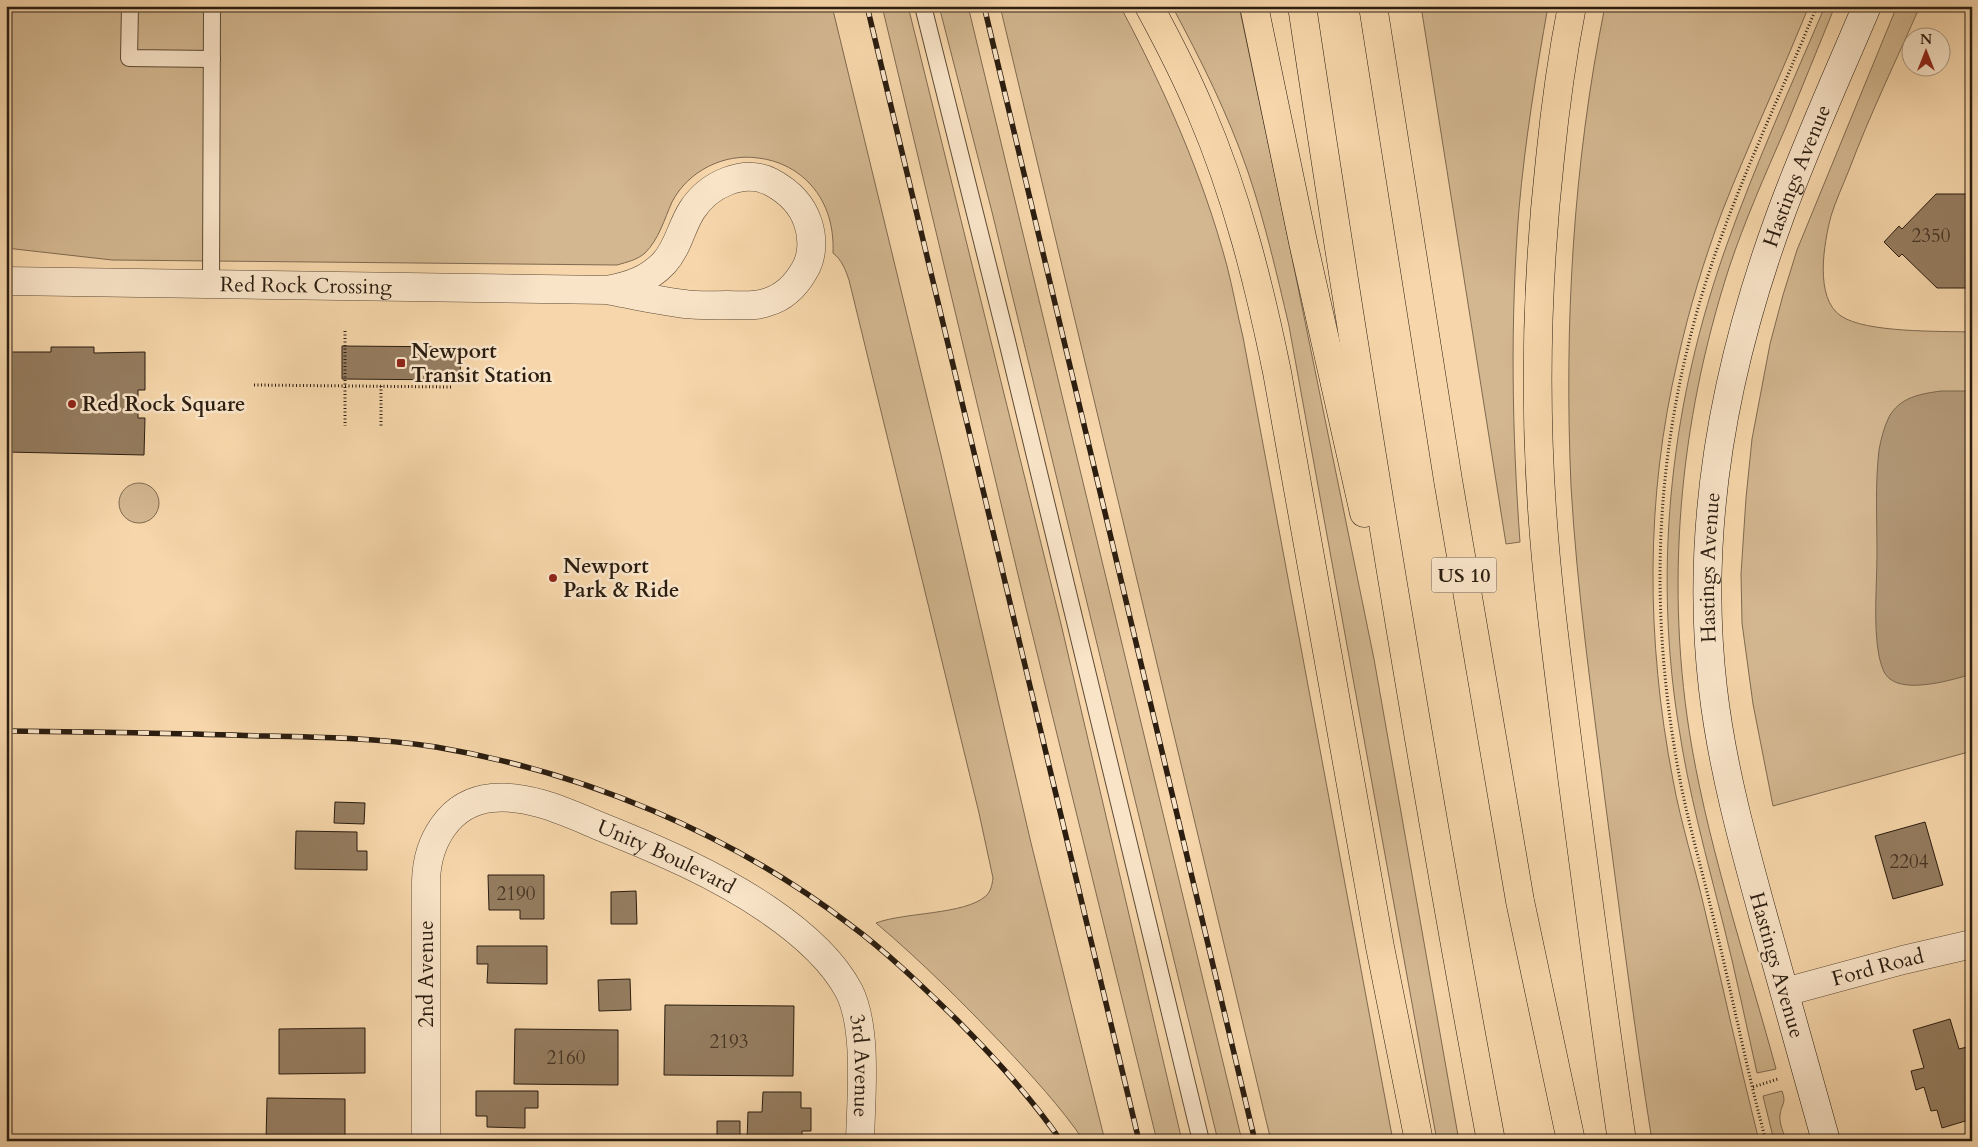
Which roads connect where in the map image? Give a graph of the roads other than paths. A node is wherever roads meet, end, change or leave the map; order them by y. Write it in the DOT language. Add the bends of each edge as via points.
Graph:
graph roads {
  1 [pos="130,6"];
  2 [pos="212,6"];
  3 [pos="923,6"];
  4 [pos="1149,6"];
  5 [pos="1254,6"];
  6 [pos="1302,6"];
  7 [pos="1373,6"];
  8 [pos="1572,6"];
  9 [pos="1867,6"];
  10 [pos="212,60"];
  11 [pos="6,281"];
  12 [pos="211,284"];
  13 [pos="607,290"];
  14 [pos="1424,775"];
  15 [pos="452,816"];
  16 [pos="1972,944"];
  17 [pos="849,992"];
  18 [pos="1784,992"];
  19 [pos="426,1141"];
  20 [pos="860,1141"];
  21 [pos="1201,1141"];
  22 [pos="1419,1141"];
  23 [pos="1491,1141"];
  24 [pos="1571,1141"];
  25 [pos="1622,1141"];
  26 [pos="1826,1141"];
  1 -- 10 [label="lane" via="129,58"];
  2 -- 10 [label="lane"];
  3 -- 21 [label="lane"];
  4 -- 22 [label="highway" via="1202,114 1229,187 1256,278 1277,372 1380,947"];
  5 -- 14 [label="highway" via="1303,242"];
  6 -- 14 [label="highway"];
  7 -- 24 [label="highway, US 10" via="1445,461 1520,901"];
  8 -- 25 [label="highway" via="1557,92 1541,264 1537,386 1539,459 1561,691"];
  9 -- 18 [label="street, Hastings Avenue" via="1787,197 1753,297 1721,429 1709,527 1708,636 1722,750"];
  10 -- 12 [label="lane"];
  11 -- 12 [label="street, Red Rock Crossing"];
  12 -- 13 [label="street, Red Rock Crossing"];
  13 -- 13 [label="street, Red Rock Crossing" via="686,304 767,303 790,289 808,264 812,247 808,222 798,204 782,188 760,179 734,179 714,188 698,201 675,247 652,274 630,285"];
  14 -- 23 [label="highway"];
  15 -- 17 [label="street, Unity Boulevard" via="481,800 510,798 559,810 629,838 738,891 767,909 821,954 842,978"];
  15 -- 19 [label="street, 2nd Avenue" via="436,835 426,870"];
  16 -- 18 [label="street, Ford Road"];
  17 -- 20 [label="street, 3rd Avenue" via="860,1040"];
  18 -- 26 [label="street, Hastings Avenue"];
}
